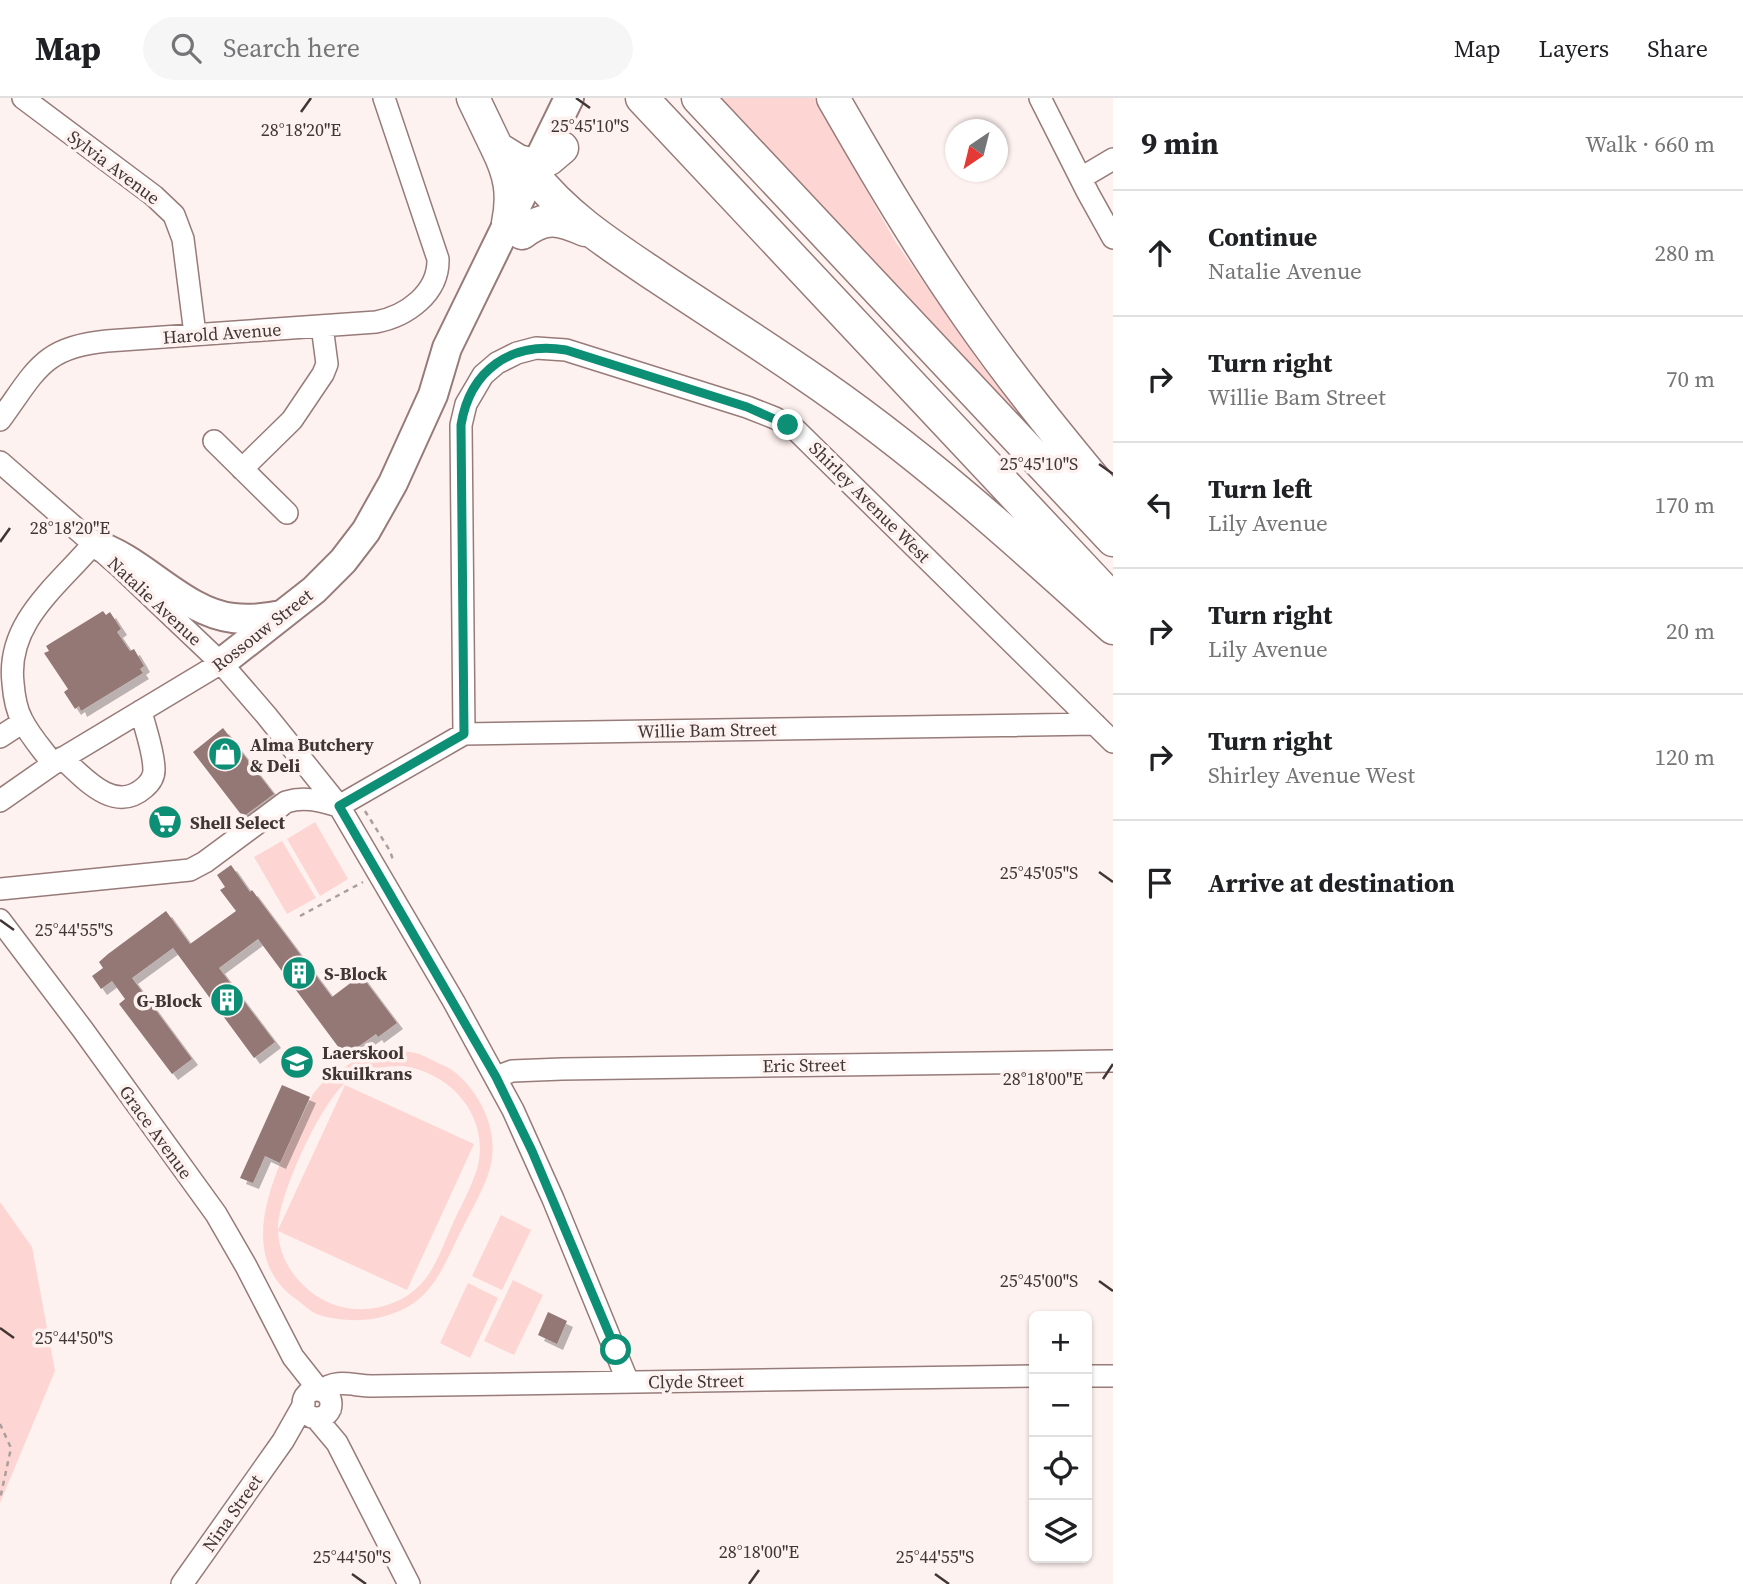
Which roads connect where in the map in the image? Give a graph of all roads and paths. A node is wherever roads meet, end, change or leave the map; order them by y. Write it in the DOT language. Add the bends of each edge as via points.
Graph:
graph roads {
  1 [pos="23,98"];
  2 [pos="384,98"];
  3 [pos="473,98"];
  4 [pos="569,98"];
  5 [pos="587,98"];
  6 [pos="642,98"];
  7 [pos="698,98"];
  8 [pos="834,98"];
  9 [pos="1040,98"];
  10 [pos="497,148"];
  11 [pos="562,148"];
  12 [pos="1113,159"];
  13 [pos="537,175"];
  14 [pos="1081,178"];
  15 [pos="515,228"];
  16 [pos="593,234"];
  17 [pos="1113,238"];
  18 [pos="322,326"];
  19 [pos="195,334"];
  20 [pos="0,419"];
  21 [pos="214,441"];
  22 [pos="0,462"];
  23 [pos="242,470"];
  24 [pos="1113,502"];
  25 [pos="286,513"];
  26 [pos="1113,540"];
  27 [pos="93,544"];
  28 [pos="1113,600"];
  29 [pos="282,615"];
  30 [pos="1113,628"];
  31 [pos="221,663"];
  32 [pos="141,711"];
  33 [pos="23,722"];
  34 [pos="1095,724"];
  35 [pos="464,734"];
  36 [pos="0,737"];
  37 [pos="1113,742"];
  38 [pos="58,761"];
  39 [pos="0,801"];
  40 [pos="339,806"];
  41 [pos="362,807"];
  42 [pos="392,864"];
  43 [pos="371,878"];
  44 [pos="0,889"];
  45 [pos="300,916"];
  46 [pos="0,920"];
  47 [pos="1113,1061"];
  48 [pos="496,1077"];
  49 [pos="1029,1376"];
  50 [pos="1092,1376"];
  51 [pos="1113,1376"];
  52 [pos="628,1382"];
  53 [pos="317,1405"];
  54 [pos="0,1424"];
  55 [pos="0,1499"];
  56 [pos="181,1584"];
  57 [pos="408,1584"];
  1 -- 19 [label="street, Sylvia Avenue" via="174,215 183,239"];
  2 -- 18 [label="street, Harold Avenue" via="437,269 432,284 400,315 376,322"];
  3 -- 10 [label="highway"];
  4 -- 13 [label="main road, Rossouw Street"];
  5 -- 11 [label="main road"];
  6 -- 28 [label="highway"];
  7 -- 26 [label="highway"];
  8 -- 24 [label="highway" via="886,190 970,318"];
  9 -- 14 [label="street"];
  10 -- 13 [label="highway"];
  10 -- 15 [label="highway" via="508,171"];
  11 -- 13 [label="highway"];
  12 -- 14 [label="street"];
  13 -- 15 [label="main road, Rossouw Street"];
  13 -- 16 [label="highway"];
  14 -- 17 [label="street"];
  15 -- 16 [label="highway" via="547,220 569,223"];
  15 -- 29 [label="main road, Rossouw Street" via="463,347 439,379 393,483 366,531 333,571"];
  16 -- 30 [label="highway" via="877,425 1041,561"];
  18 -- 19 [label="street, Harold Avenue"];
  18 -- 23 [label="street" via="327,364 323,374 292,421"];
  19 -- 20 [label="street, Harold Avenue" via="85,343 62,350 40,366"];
  21 -- 23 [label="street"];
  22 -- 27 [label="street, Natalie Avenue"];
  23 -- 25 [label="street"];
  27 -- 29 [label="main road" via="120,555 186,600 214,613 234,619"];
  27 -- 31 [label="street, Natalie Avenue"];
  27 -- 33 [label="street" via="33,611 20,633 12,657 12,677"];
  29 -- 31 [label="main road, Rossouw Street"];
  31 -- 32 [label="street, Rossouw Street"];
  31 -- 40 [label="street, Natalie Avenue"];
  32 -- 38 [label="street, Rossouw Street"];
  32 -- 38 [label="street" via="154,771 151,782 136,795 116,799"];
  33 -- 36 [label="street"];
  33 -- 38 [label="street"];
  34 -- 35 [label="street, Willie Bam Street"];
  34 -- 35 [label="street, Shirley Avenue West" via="788,425 747,407 553,348 510,356 483,375 466,404 461,425"];
  34 -- 37 [label="street, Shirley Avenue West"];
  35 -- 40 [label="street, Willie Bam Street"];
  38 -- 39 [label="street, Rossouw Street"];
  40 -- 44 [label="street" via="309,799 286,802 205,862 183,872"];
  40 -- 48 [label="street, Natalie Avenue"];
  41 -- 42 [label="path" via="392,855"];
  43 -- 45 [label="path"];
  46 -- 53 [label="street, Grace Avenue" via="216,1214"];
  47 -- 48 [label="street, Eric Street" via="562,1069 512,1071"];
  48 -- 52 [label="street, Natalie Avenue" via="532,1151"];
  49 -- 52 [label="street, Clyde Street"];
  50 -- 51 [label="street"];
  52 -- 53 [label="street, Clyde Street" via="343,1383 334,1384"];
  53 -- 56 [label="street, Nina Street" via="283,1441"];
  53 -- 57 [label="street, Grace Avenue"];
  54 -- 55 [label="path" via="11,1448"];
}
